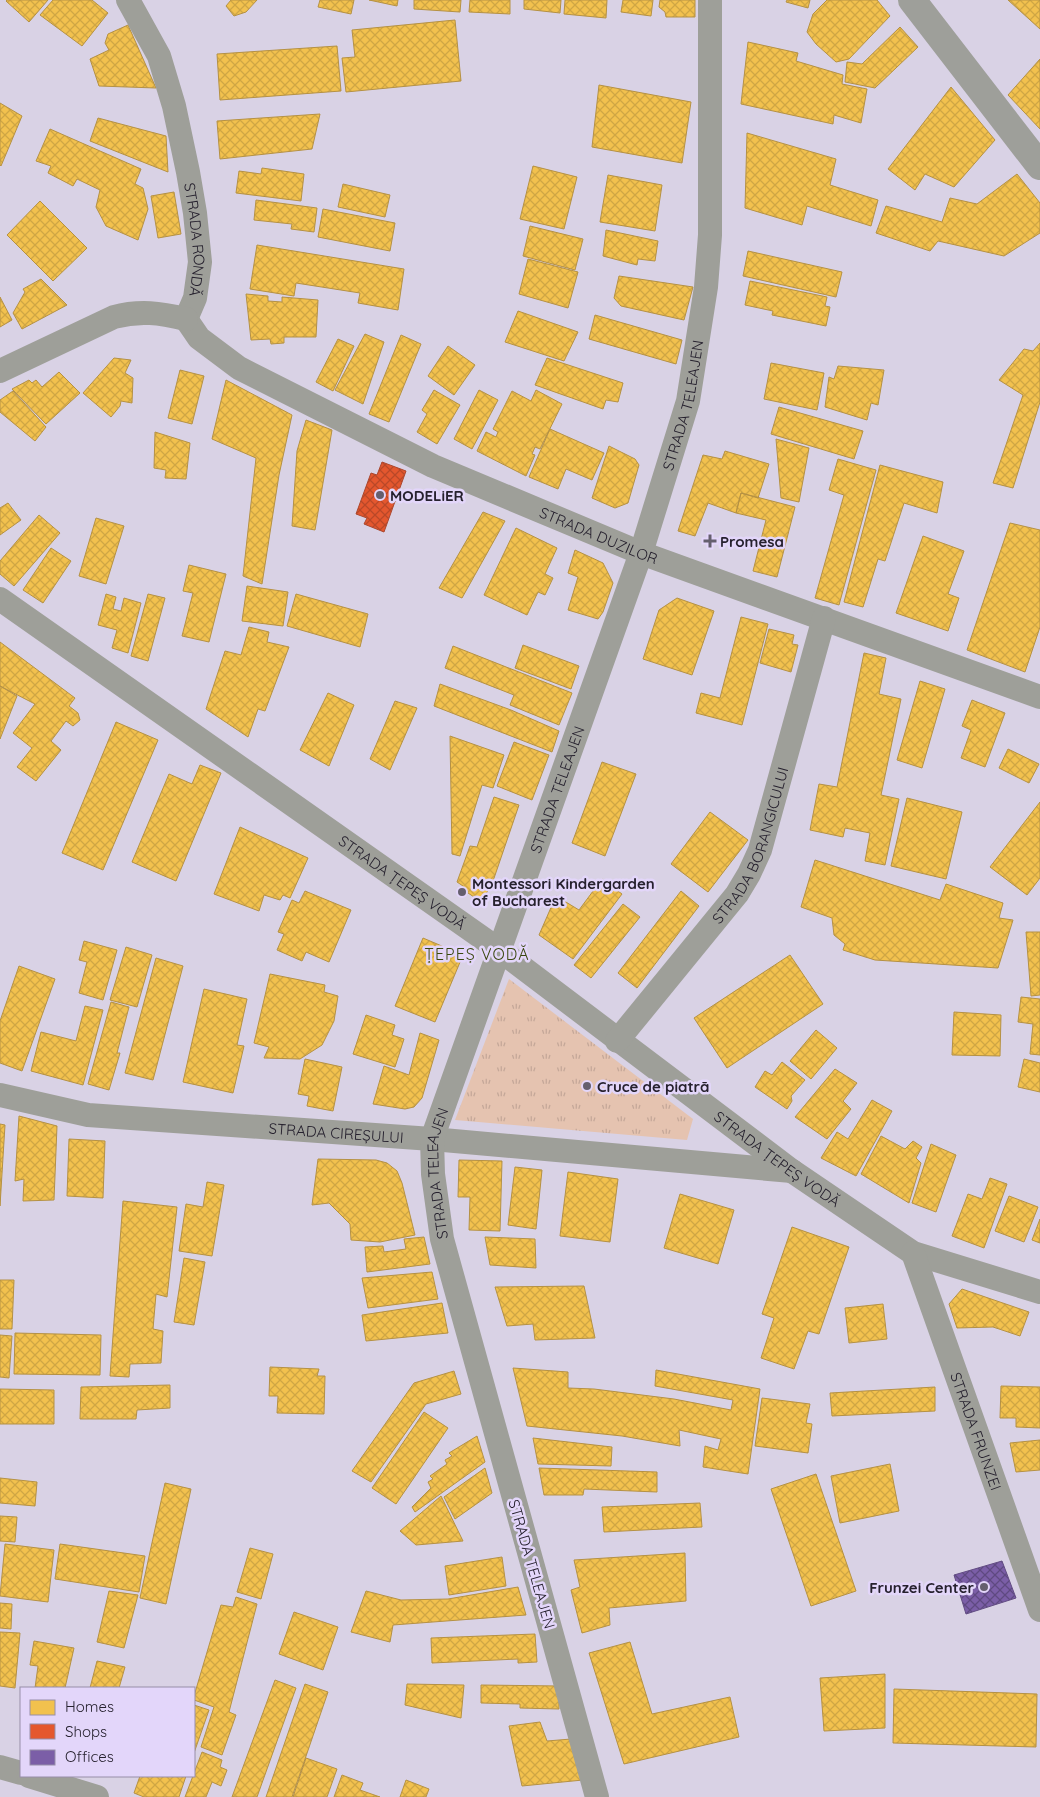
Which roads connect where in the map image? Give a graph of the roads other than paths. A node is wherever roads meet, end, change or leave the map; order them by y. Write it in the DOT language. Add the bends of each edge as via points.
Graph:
graph roads {
  1 [pos="128,0"];
  2 [pos="710,0"];
  3 [pos="912,0"];
  4 [pos="1040,166"];
  5 [pos="186,319"];
  6 [pos="0,371"];
  7 [pos="641,553"];
  8 [pos="0,599"];
  9 [pos="824,618"];
  10 [pos="1040,697"];
  11 [pos="498,949"];
  12 [pos="618,1041"];
  13 [pos="0,1095"];
  14 [pos="432,1140"];
  15 [pos="792,1171"];
  16 [pos="913,1253"];
  17 [pos="1040,1292"];
  18 [pos="1040,1610"];
  19 [pos="0,1766"];
  20 [pos="20,1773"];
  21 [pos="32,1777"];
  22 [pos="97,1797"];
  23 [pos="597,1797"];
  1 -- 5 [label="street, STRADA RONDĂ" via="159,56 188,172 200,262 197,290"];
  2 -- 7 [label="street, STRADA TELEAJEN" via="710,235 706,287 688,401"];
  3 -- 4 [label="street"];
  5 -- 6 [label="street, STRADA RONDĂ" via="147,312 114,316"];
  5 -- 7 [label="street, STRADA DUZILOR" via="199,338 213,350 257,377 433,466"];
  7 -- 9 [label="street, STRADA DUZILOR"];
  7 -- 11 [label="street, STRADA TELEAJEN"];
  8 -- 11 [label="street, STRADA ȚEPEȘ VODĂ"];
  9 -- 10 [label="street, STRADA DUZILOR"];
  9 -- 12 [label="street, STRADA BORANGICULUI" via="760,850 749,874"];
  11 -- 12 [label="street, STRADA ȚEPEȘ VODĂ"];
  11 -- 14 [label="street, STRADA TELEAJEN"];
  12 -- 15 [label="street, STRADA ȚEPEȘ VODĂ"];
  13 -- 14 [label="street, STRADA CIREȘULUI" via="88,1116"];
  14 -- 15 [label="street, STRADA CIREȘULUI"];
  14 -- 23 [label="street, STRADA TELEAJEN" via="442,1238"];
  15 -- 16 [label="street, STRADA ȚEPEȘ VODĂ"];
  16 -- 17 [label="street, STRADA ȚEPEȘ VODĂ"];
  16 -- 18 [label="street, STRADA FRUNZEI"];
  19 -- 20 [label="street"];
  21 -- 22 [label="street"];
}
